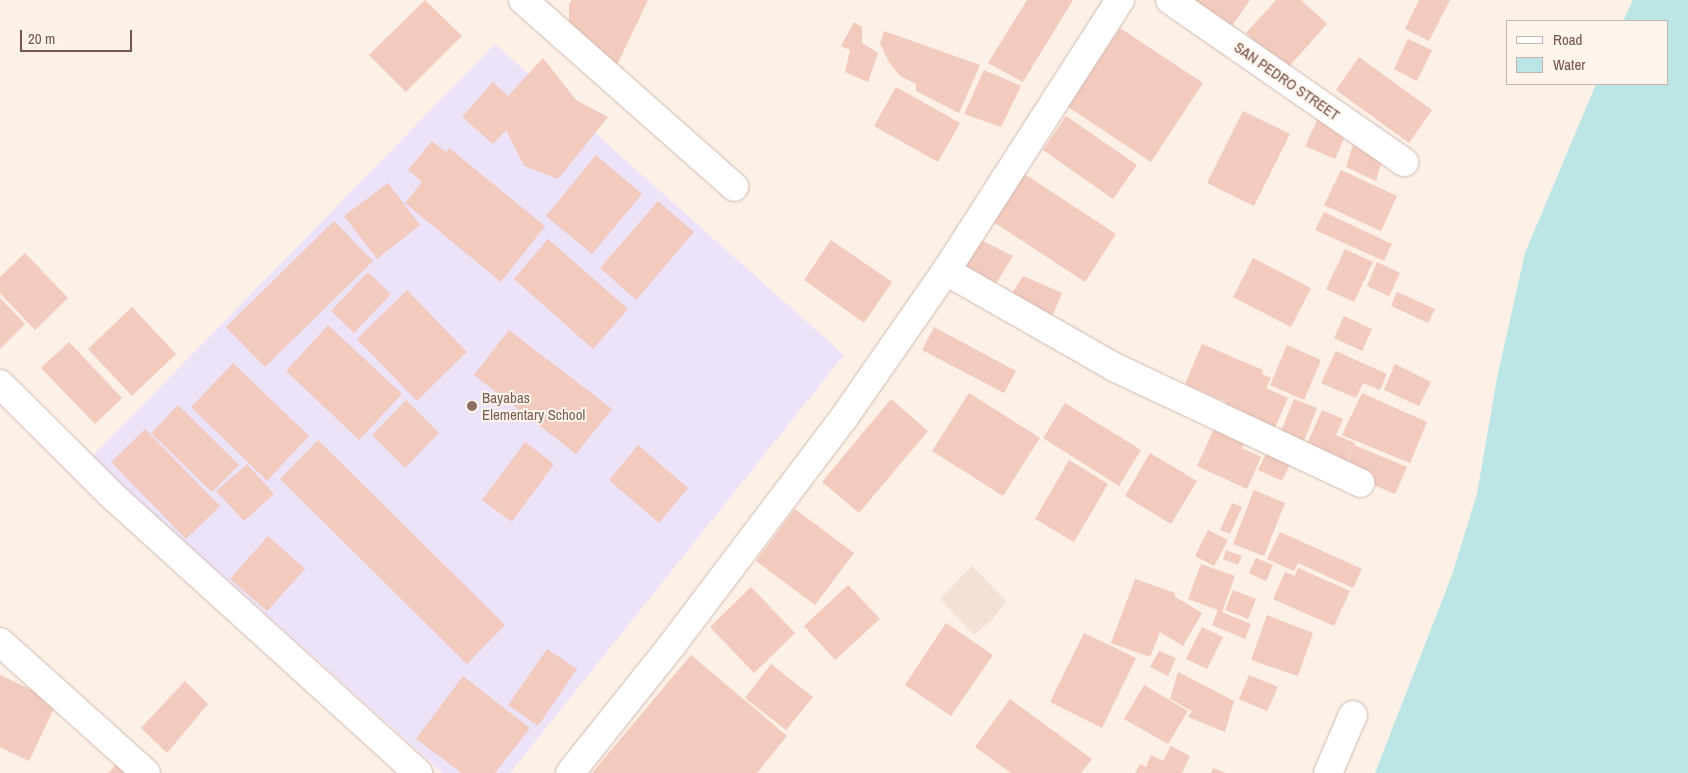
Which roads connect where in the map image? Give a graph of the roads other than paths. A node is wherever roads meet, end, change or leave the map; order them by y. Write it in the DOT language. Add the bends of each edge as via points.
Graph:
graph roads {
  1 [pos="1120,0"];
  2 [pos="1170,0"];
  3 [pos="535,4"];
  4 [pos="1404,162"];
  5 [pos="734,187"];
  6 [pos="946,271"];
  7 [pos="0,384"];
  8 [pos="1360,483"];
  9 [pos="0,642"];
  10 [pos="1353,715"];
  11 [pos="146,773"];
  12 [pos="418,773"];
  13 [pos="570,773"];
  14 [pos="1328,773"];
  1 -- 6 [label="street"];
  2 -- 4 [label="street, SAN PEDRO STREET"];
  3 -- 5 [label="street"];
  6 -- 8 [label="street" via="1116,368"];
  6 -- 13 [label="street" via="837,427 672,645"];
  7 -- 12 [label="street" via="116,499"];
  9 -- 11 [label="street"];
  10 -- 14 [label="street"];
}
